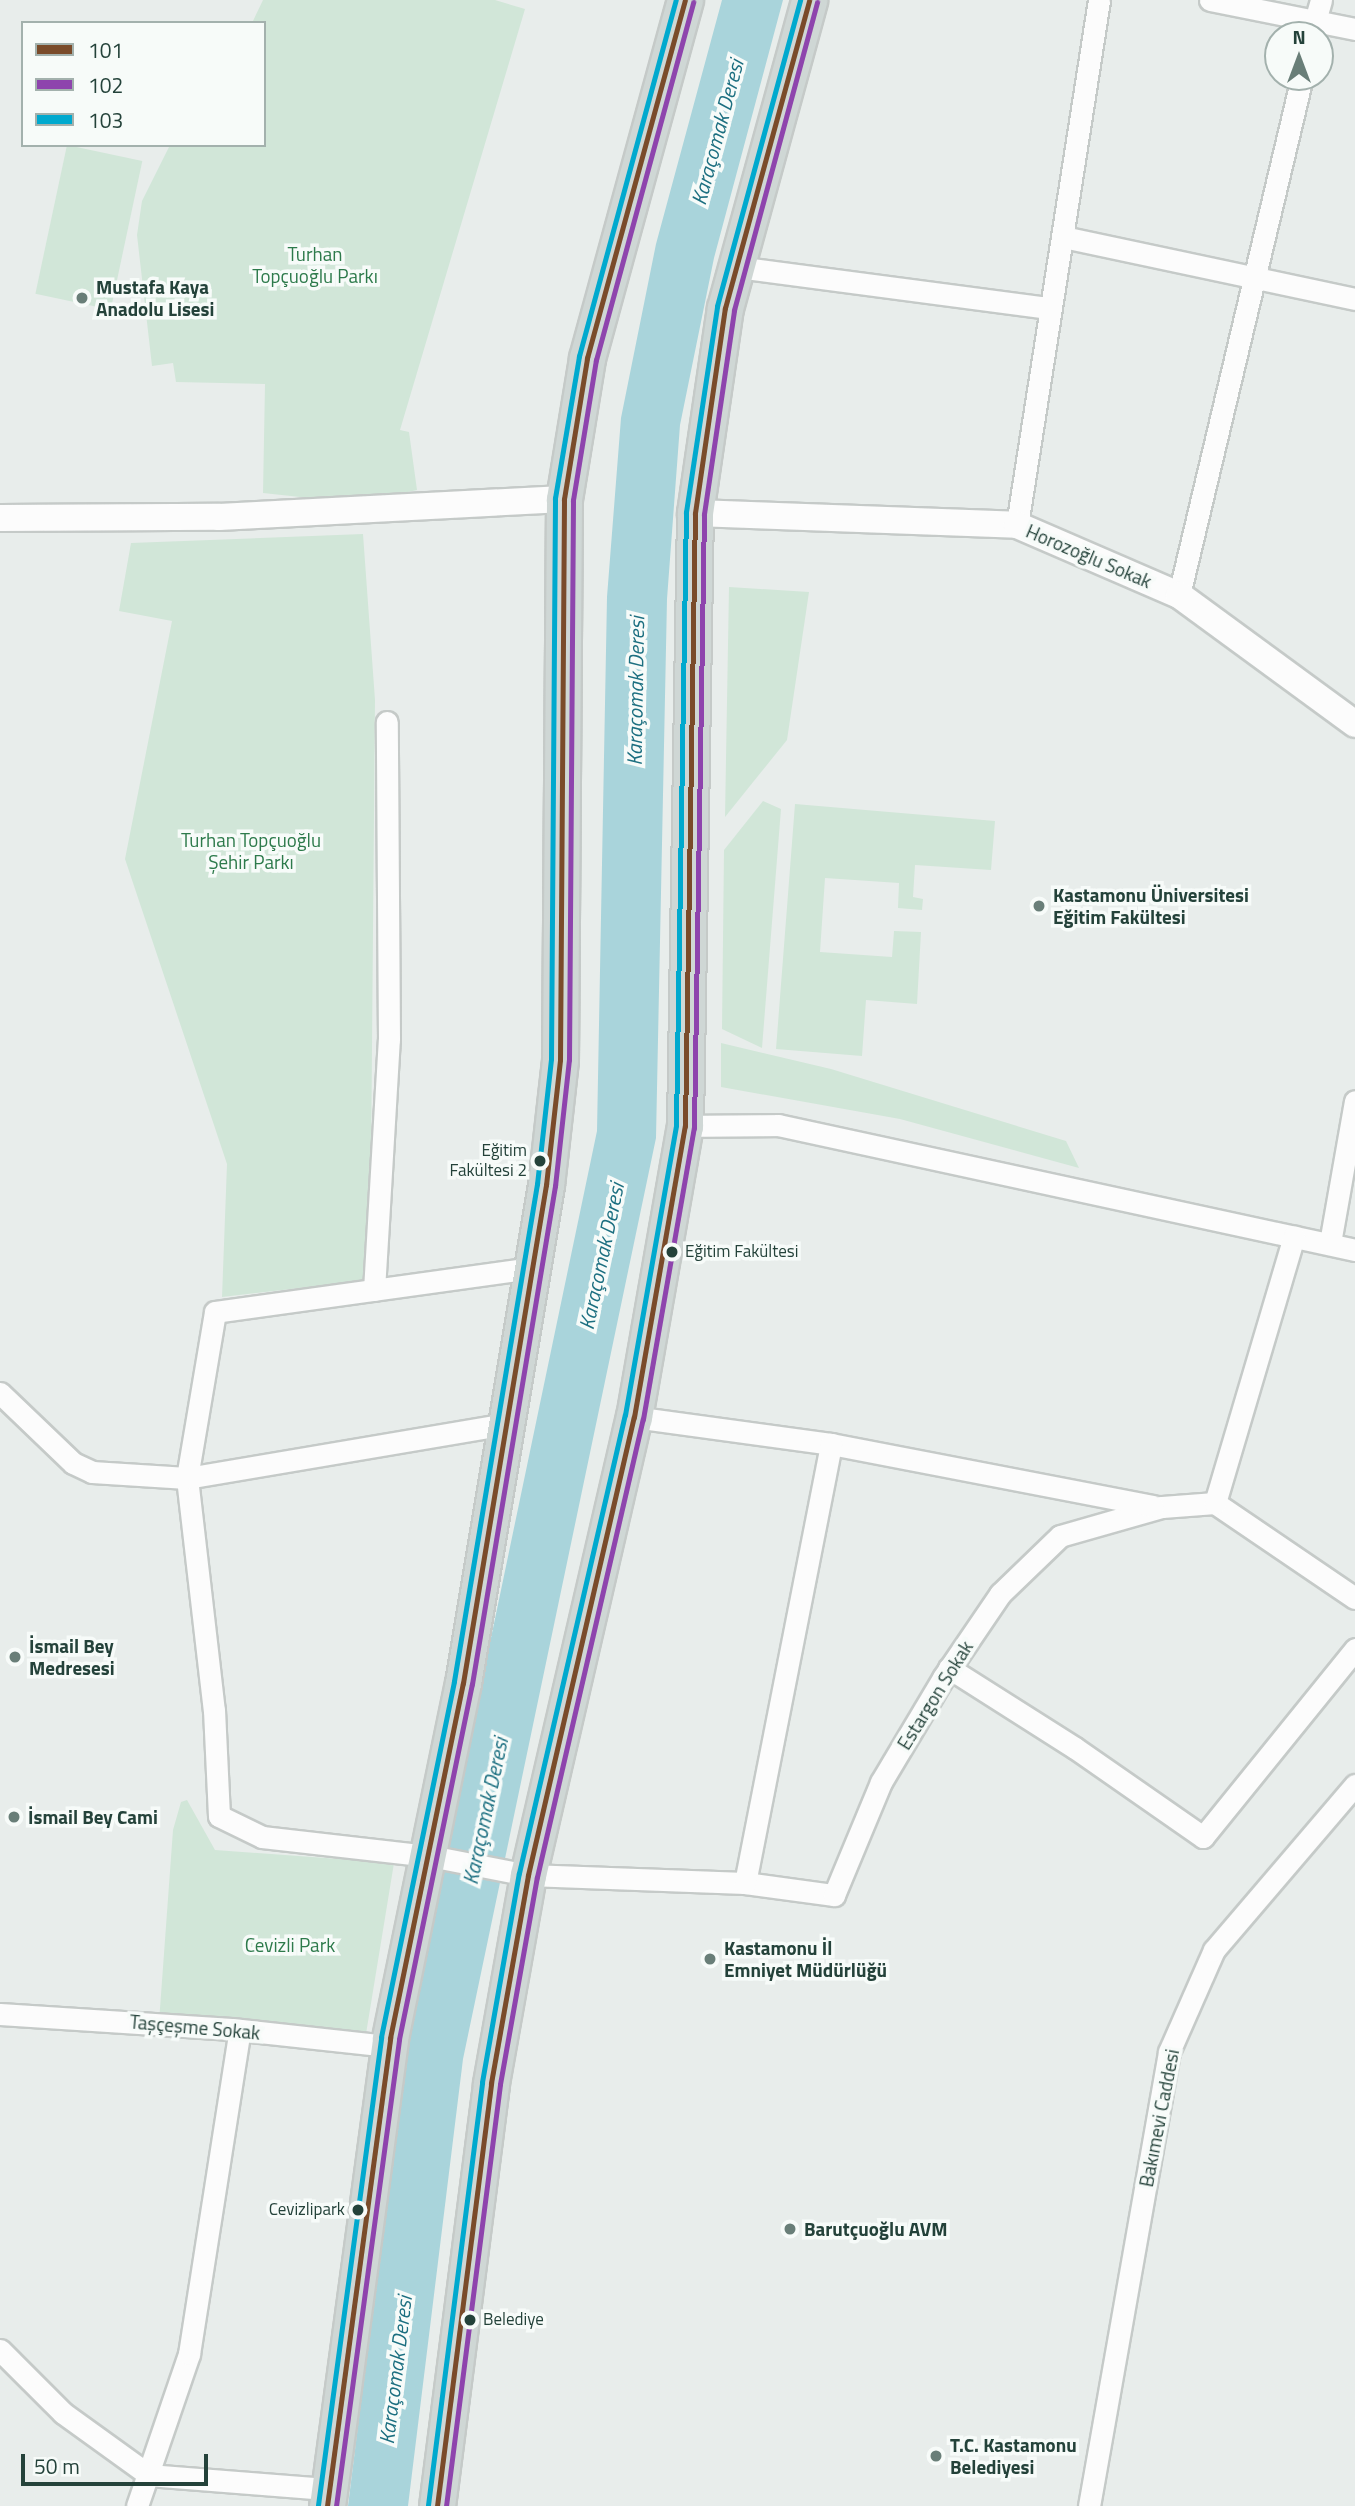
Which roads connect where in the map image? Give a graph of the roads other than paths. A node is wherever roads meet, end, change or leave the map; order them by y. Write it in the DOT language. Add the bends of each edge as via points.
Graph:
graph roads {
  1 [pos="685,0"];
  2 [pos="810,0"];
  3 [pos="1099,0"];
  4 [pos="1210,0"];
  5 [pos="1321,0"];
  6 [pos="1287,21"];
  7 [pos="1315,21"];
  8 [pos="1334,28"];
  9 [pos="1355,29"];
  10 [pos="1299,91"];
  11 [pos="1063,237"];
  12 [pos="737,267"];
  13 [pos="1256,278"];
  14 [pos="1355,299"];
  15 [pos="1048,308"];
  16 [pos="564,499"];
  17 [pos="695,513"];
  18 [pos="0,518"];
  19 [pos="1017,526"];
  20 [pos="1179,595"];
  21 [pos="1354,719"];
  22 [pos="387,722"];
  23 [pos="1355,1101"];
  24 [pos="685,1126"];
  25 [pos="1294,1236"];
  26 [pos="1331,1244"];
  27 [pos="1355,1250"];
  28 [pos="531,1268"];
  29 [pos="374,1290"];
  30 [pos="0,1393"];
  31 [pos="634,1417"];
  32 [pos="507,1424"];
  33 [pos="831,1444"];
  34 [pos="187,1478"];
  35 [pos="1214,1503"];
  36 [pos="1162,1507"];
  37 [pos="1355,1598"];
  38 [pos="1355,1649"];
  39 [pos="949,1668"];
  40 [pos="1355,1785"];
  41 [pos="430,1856"];
  42 [pos="528,1875"];
  43 [pos="745,1883"];
  44 [pos="0,2014"];
  45 [pos="240,2030"];
  46 [pos="389,2046"];
  47 [pos="0,2350"];
  48 [pos="149,2475"];
  49 [pos="328,2498"];
  50 [pos="137,2506"];
  51 [pos="437,2506"];
  52 [pos="1089,2506"];
  1 -- 16 [label="main road" via="587,358"];
  2 -- 12 [label="main road"];
  3 -- 11 [label="street"];
  4 -- 6 [label="street"];
  5 -- 7 [label="street"];
  8 -- 9 [label="street"];
  10 -- 13 [label="street"];
  11 -- 13 [label="street"];
  11 -- 15 [label="street"];
  12 -- 15 [label="street"];
  12 -- 17 [label="main road" via="725,309"];
  13 -- 14 [label="street"];
  13 -- 20 [label="street"];
  15 -- 19 [label="street"];
  16 -- 18 [label="street" via="219,517"];
  16 -- 28 [label="main road" via="560,1060"];
  17 -- 19 [label="street, Horozoğlu Sokak"];
  17 -- 24 [label="main road"];
  19 -- 20 [label="street, Horozoğlu Sokak"];
  20 -- 21 [label="street, Horozoğlu Sokak"];
  22 -- 29 [label="street" via="389,1039"];
  23 -- 26 [label="street"];
  24 -- 25 [label="street" via="778,1125"];
  24 -- 31 [label="main road"];
  25 -- 26 [label="street"];
  25 -- 35 [label="street"];
  26 -- 27 [label="street"];
  28 -- 29 [label="street"];
  28 -- 32 [label="main road"];
  29 -- 34 [label="street" via="215,1312"];
  30 -- 34 [label="street" via="73,1463 92,1472"];
  31 -- 33 [label="street"];
  31 -- 42 [label="main road"];
  32 -- 34 [label="street"];
  32 -- 41 [label="main road"];
  33 -- 36 [label="street"];
  33 -- 43 [label="street"];
  34 -- 41 [label="street, Estargon Sokak" via="214,1710 219,1816 262,1837"];
  35 -- 36 [label="street, Estargon Sokak"];
  35 -- 37 [label="street"];
  36 -- 39 [label="street, Estargon Sokak" via="1060,1536 1000,1594"];
  38 -- 39 [label="street" via="1203,1837"];
  39 -- 43 [label="street, Estargon Sokak" via="881,1782 834,1895"];
  40 -- 52 [label="street, Bakımevi Caddesi" via="1214,1950 1169,2052"];
  41 -- 42 [label="street, Estargon Sokak"];
  41 -- 46 [label="main road"];
  42 -- 43 [label="street, Estargon Sokak"];
  42 -- 51 [label="main road" via="491,2083"];
  44 -- 45 [label="street, Taşçeşme Sokak"];
  45 -- 46 [label="street, Taşçeşme Sokak"];
  45 -- 48 [label="street" via="189,2354"];
  46 -- 49 [label="main road"];
  47 -- 48 [label="street" via="63,2413"];
  48 -- 49 [label="street"];
  48 -- 50 [label="street"];
}
